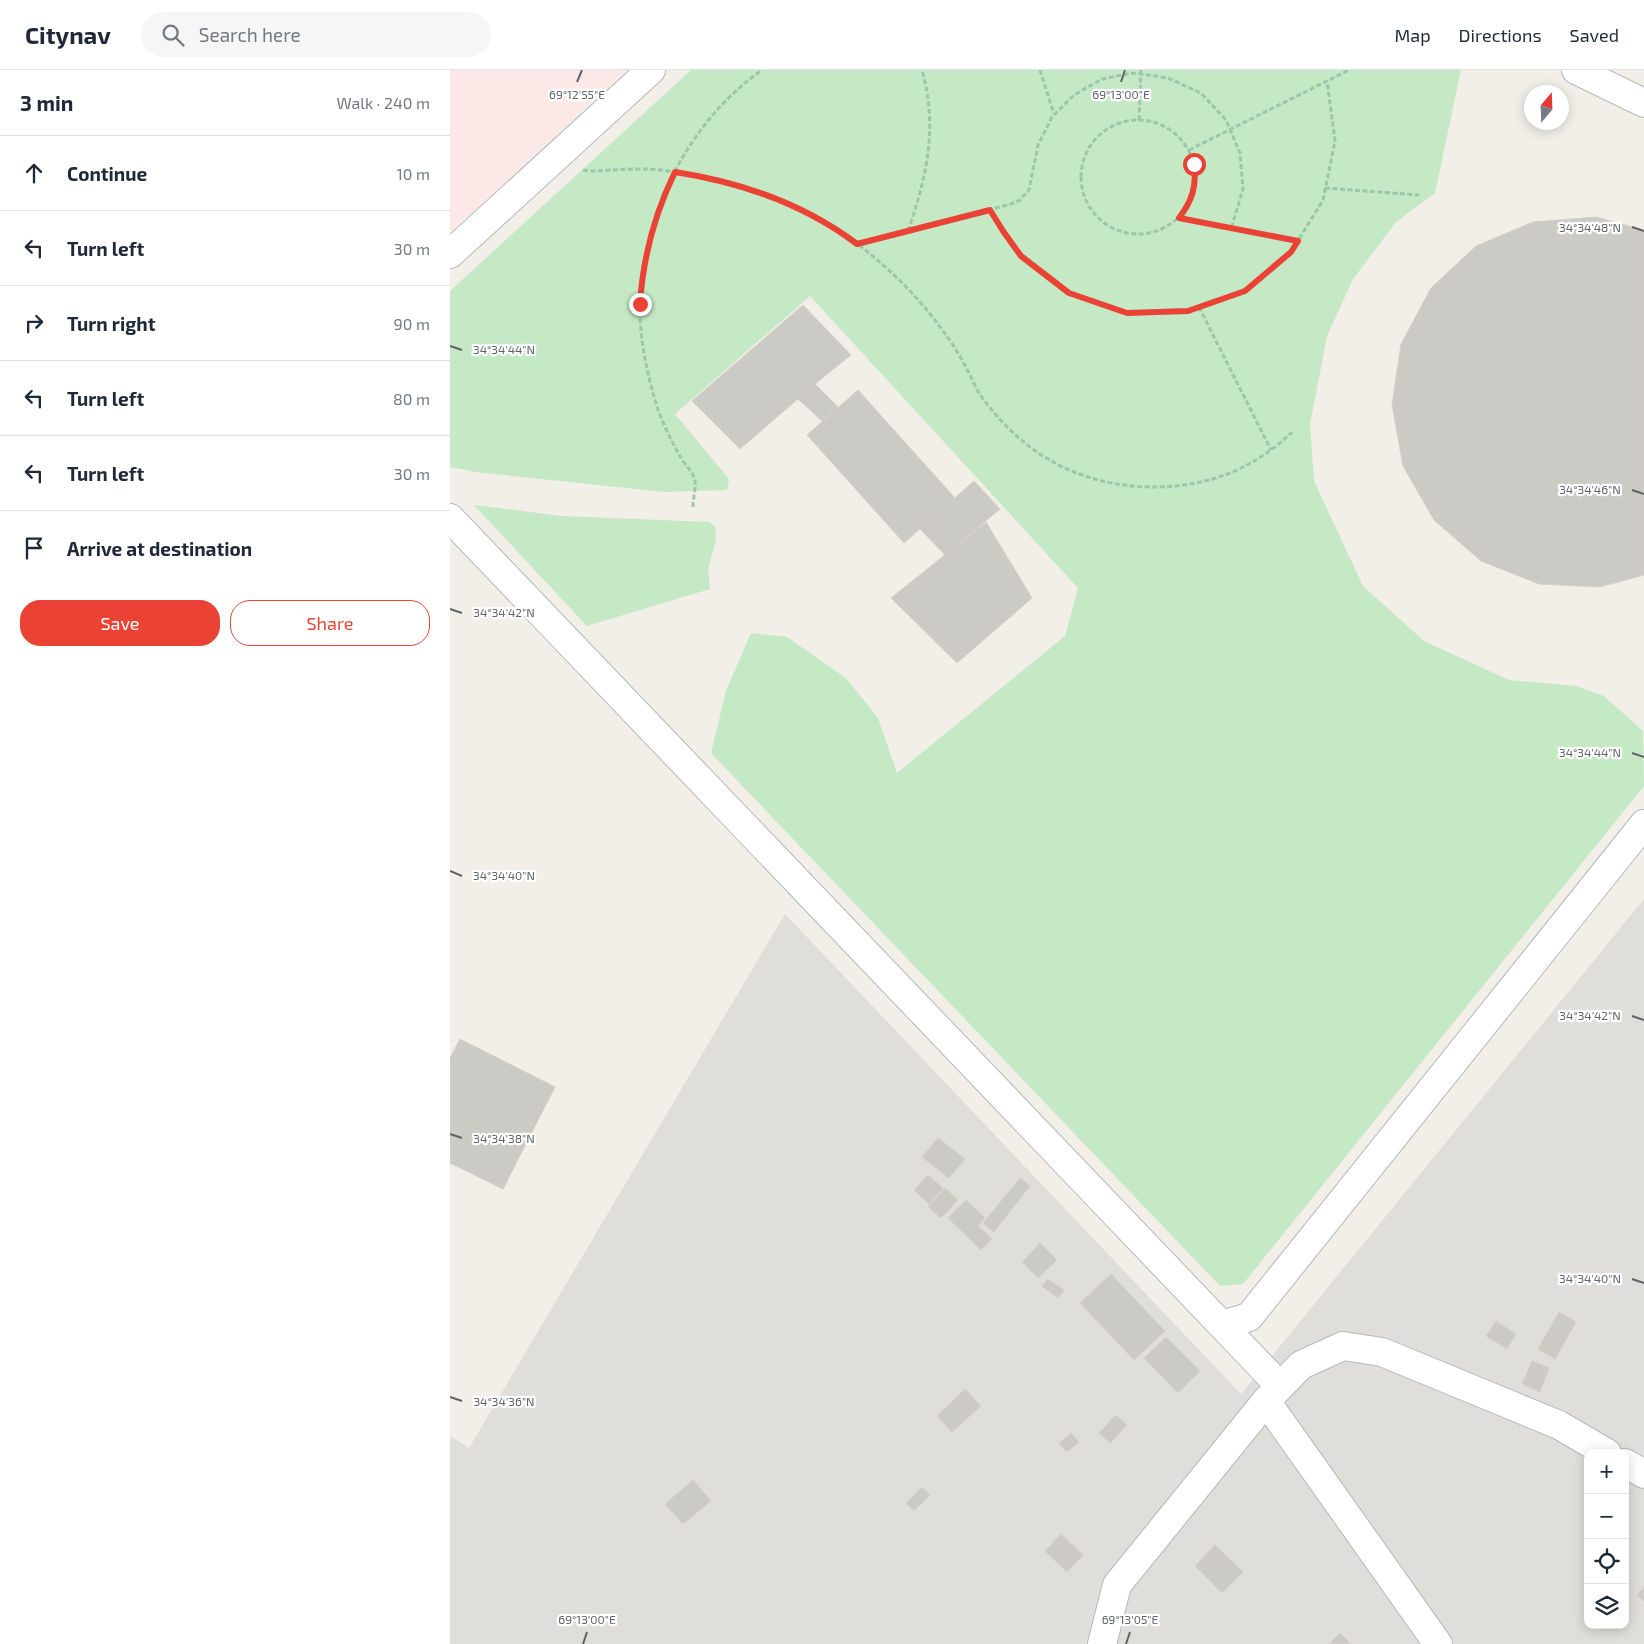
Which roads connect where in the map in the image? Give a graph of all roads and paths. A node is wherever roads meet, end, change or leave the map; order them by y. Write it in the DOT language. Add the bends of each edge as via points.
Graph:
graph roads {
  1 [pos="651,70"];
  2 [pos="762,70"];
  3 [pos="922,70"];
  4 [pos="1040,70"];
  5 [pos="1349,70"];
  6 [pos="1576,70"];
  7 [pos="1141,72"];
  8 [pos="1327,81"];
  9 [pos="1644,103"];
  10 [pos="1054,115"];
  11 [pos="1139,120"];
  12 [pos="1230,130"];
  13 [pos="1189,150"];
  14 [pos="581,169"];
  15 [pos="675,172"];
  16 [pos="1325,188"];
  17 [pos="1419,196"];
  18 [pos="990,210"];
  19 [pos="1179,218"];
  20 [pos="1231,229"];
  21 [pos="908,231"];
  22 [pos="1298,241"];
  23 [pos="857,244"];
  24 [pos="450,254"];
  25 [pos="1199,308"];
  26 [pos="1292,432"];
  27 [pos="1271,450"];
  28 [pos="692,507"];
  29 [pos="450,518"];
  30 [pos="1644,824"];
  31 [pos="1222,1325"];
  32 [pos="1273,1394"];
  33 [pos="1600,1449"];
  34 [pos="1629,1465"];
  35 [pos="1644,1474"];
  36 [pos="1102,1644"];
  37 [pos="1438,1644"];
  1 -- 24 [label="street"];
  2 -- 15 [label="path" via="710,117 687,148"];
  3 -- 21 [label="path" via="928,97 930,146"];
  4 -- 10 [label="path"];
  5 -- 8 [label="path"];
  6 -- 9 [label="street"];
  7 -- 10 [label="path" via="1102,79 1074,95"];
  7 -- 11 [label="path"];
  7 -- 12 [label="path" via="1168,78 1201,93 1226,120"];
  8 -- 12 [label="path"];
  8 -- 16 [label="path" via="1335,140"];
  10 -- 18 [label="path" via="1038,145 1029,190 1020,200"];
  11 -- 13 [label="path" via="1168,128"];
  11 -- 19 [label="path" via="1122,122 1106,129 1084,156 1080,173 1088,206 1114,230 1131,234 1149,234"];
  12 -- 13 [label="path"];
  12 -- 20 [label="path" via="1240,153 1243,189"];
  13 -- 19 [label="path" via="1196,178 1191,200"];
  14 -- 15 [label="path"];
  15 -- 23 [label="path" via="715,179 786,203"];
  15 -- 28 [label="path" via="648,244 641,283 641,324 658,408 694,478"];
  16 -- 17 [label="path"];
  16 -- 22 [label="path" via="1323,200"];
  18 -- 21 [label="path"];
  18 -- 25 [label="path" via="1021,256 1069,293 1127,313"];
  19 -- 20 [label="path"];
  20 -- 22 [label="path"];
  21 -- 23 [label="path"];
  22 -- 25 [label="path" via="1291,252 1245,291"];
  23 -- 27 [label="path" via="896,279 940,326 980,394 1008,428 1022,442 1059,466 1117,485 1158,488 1221,476"];
  25 -- 27 [label="path"];
  26 -- 27 [label="path"];
  29 -- 31 [label="street"];
  30 -- 31 [label="street" via="1249,1317"];
  31 -- 32 [label="street"];
  32 -- 33 [label="street" via="1300,1365 1343,1346 1382,1352 1559,1425"];
  32 -- 36 [label="street" via="1117,1585"];
  32 -- 37 [label="street"];
  34 -- 35 [label="street"];
}
